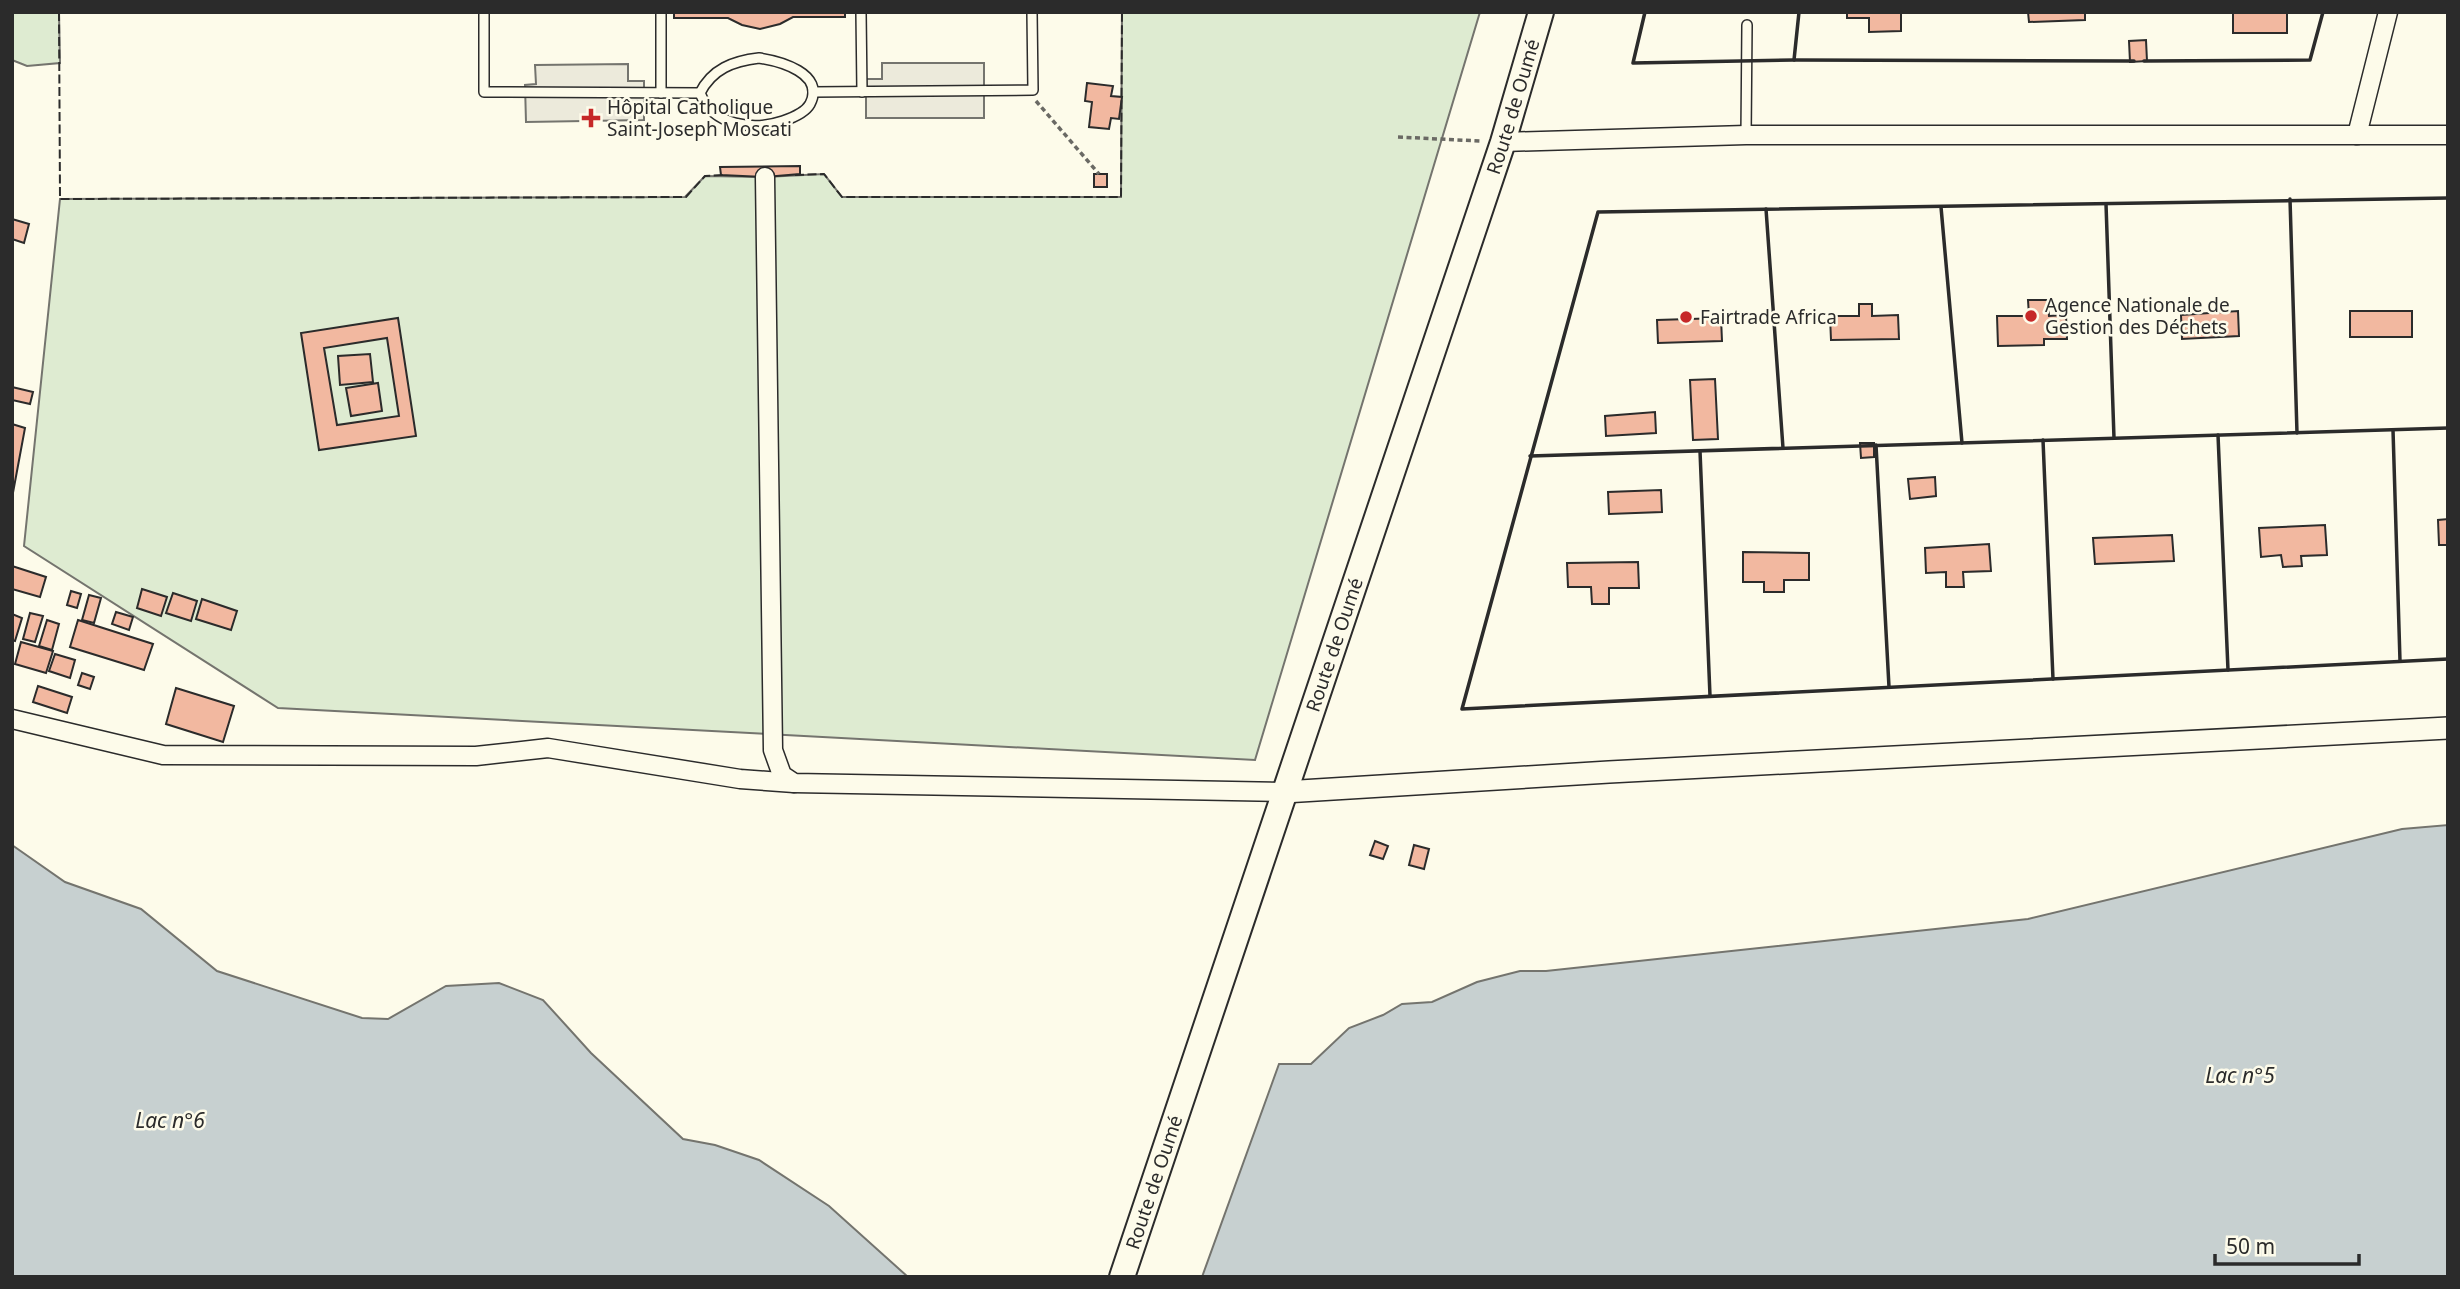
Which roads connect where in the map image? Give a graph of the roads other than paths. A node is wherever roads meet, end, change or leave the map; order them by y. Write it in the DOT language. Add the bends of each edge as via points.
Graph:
graph roads {
  1 [pos="484,12"];
  2 [pos="661,12"];
  3 [pos="861,12"];
  4 [pos="1032,12"];
  5 [pos="1541,12"];
  6 [pos="2388,12"];
  7 [pos="1747,24"];
  8 [pos="813,92"];
  9 [pos="862,92"];
  10 [pos="661,93"];
  11 [pos="700,93"];
  12 [pos="1746,135"];
  13 [pos="2357,135"];
  14 [pos="2448,135"];
  15 [pos="1503,142"];
  16 [pos="765,177"];
  17 [pos="12,719"];
  18 [pos="2448,727"];
  19 [pos="794,783"];
  20 [pos="1284,792"];
  21 [pos="1122,1277"];
  1 -- 10 [label="lane" via="484,92"];
  2 -- 10 [label="lane"];
  3 -- 9 [label="lane"];
  4 -- 9 [label="lane" via="1033,90"];
  5 -- 15 [label="main road, Route de Oumé"];
  6 -- 13 [label="street"];
  7 -- 12 [label="lane"];
  8 -- 9 [label="lane"];
  8 -- 11 [label="lane" via="809,80 795,67 759,58 721,68 707,79"];
  8 -- 11 [label="lane" via="809,105 795,117 762,126 723,119 705,106"];
  10 -- 11 [label="lane"];
  12 -- 13 [label="street"];
  12 -- 15 [label="street"];
  13 -- 14 [label="street"];
  15 -- 20 [label="main road, Route de Oumé"];
  16 -- 19 [label="street" via="773,750 782,775"];
  17 -- 19 [label="street" via="163,755 476,757 548,748 740,779"];
  18 -- 20 [label="street"];
  19 -- 20 [label="street"];
  20 -- 21 [label="main road, Route de Oumé"];
}
